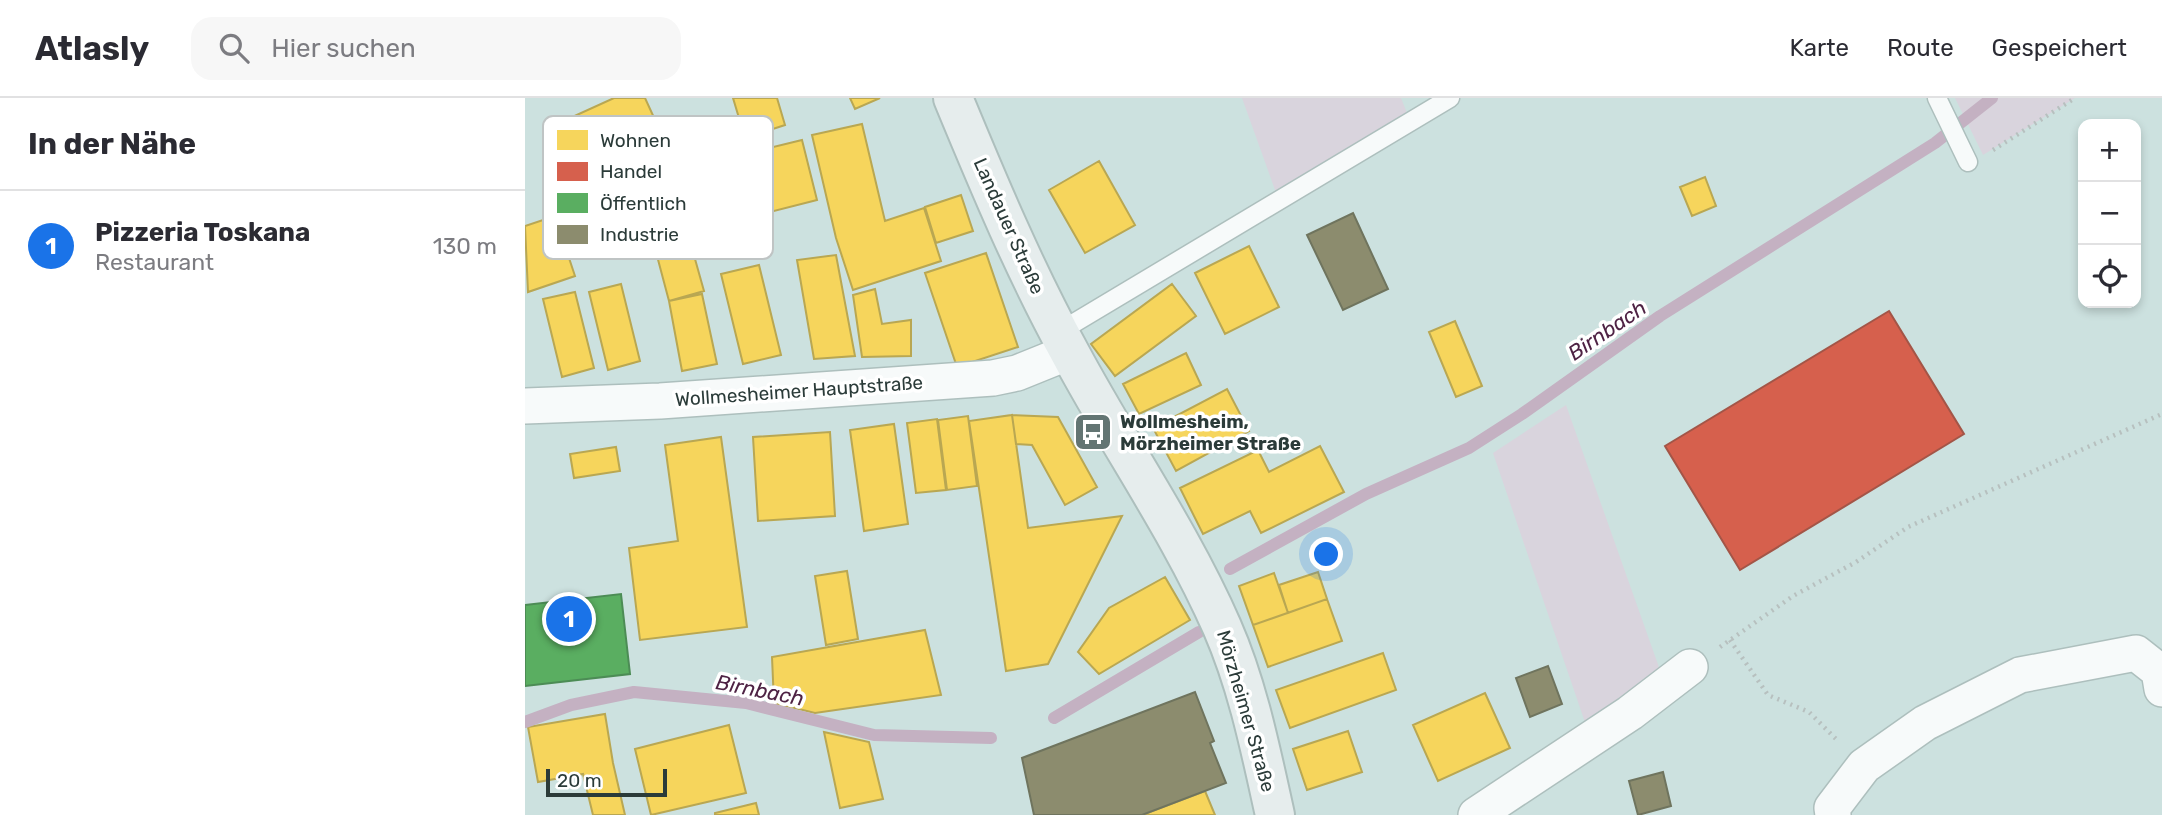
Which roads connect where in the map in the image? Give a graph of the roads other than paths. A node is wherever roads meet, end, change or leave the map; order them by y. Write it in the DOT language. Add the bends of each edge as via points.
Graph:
graph roads {
  1 [pos="953,98"];
  2 [pos="1450,98"];
  3 [pos="1937,98"];
  4 [pos="1967,159"];
  5 [pos="1064,342"];
  6 [pos="525,406"];
  7 [pos="1690,667"];
  8 [pos="2162,689"];
  9 [pos="1275,815"];
  10 [pos="1476,815"];
  11 [pos="1833,815"];
  1 -- 5 [label="main road, Landauer Straße" via="1033,284"];
  2 -- 5 [label="lane"];
  3 -- 4 [label="lane"];
  5 -- 6 [label="street, Wollmesheimer Hauptstraße" via="1017,373 993,377"];
  5 -- 9 [label="main road, Mörzheimer Straße" via="1198,575 1223,629 1256,732"];
  7 -- 10 [label="street" via="1630,713"];
  8 -- 11 [label="street" via="2159,671 2136,653 2020,675 1925,723 1864,766 1832,808"];
}
